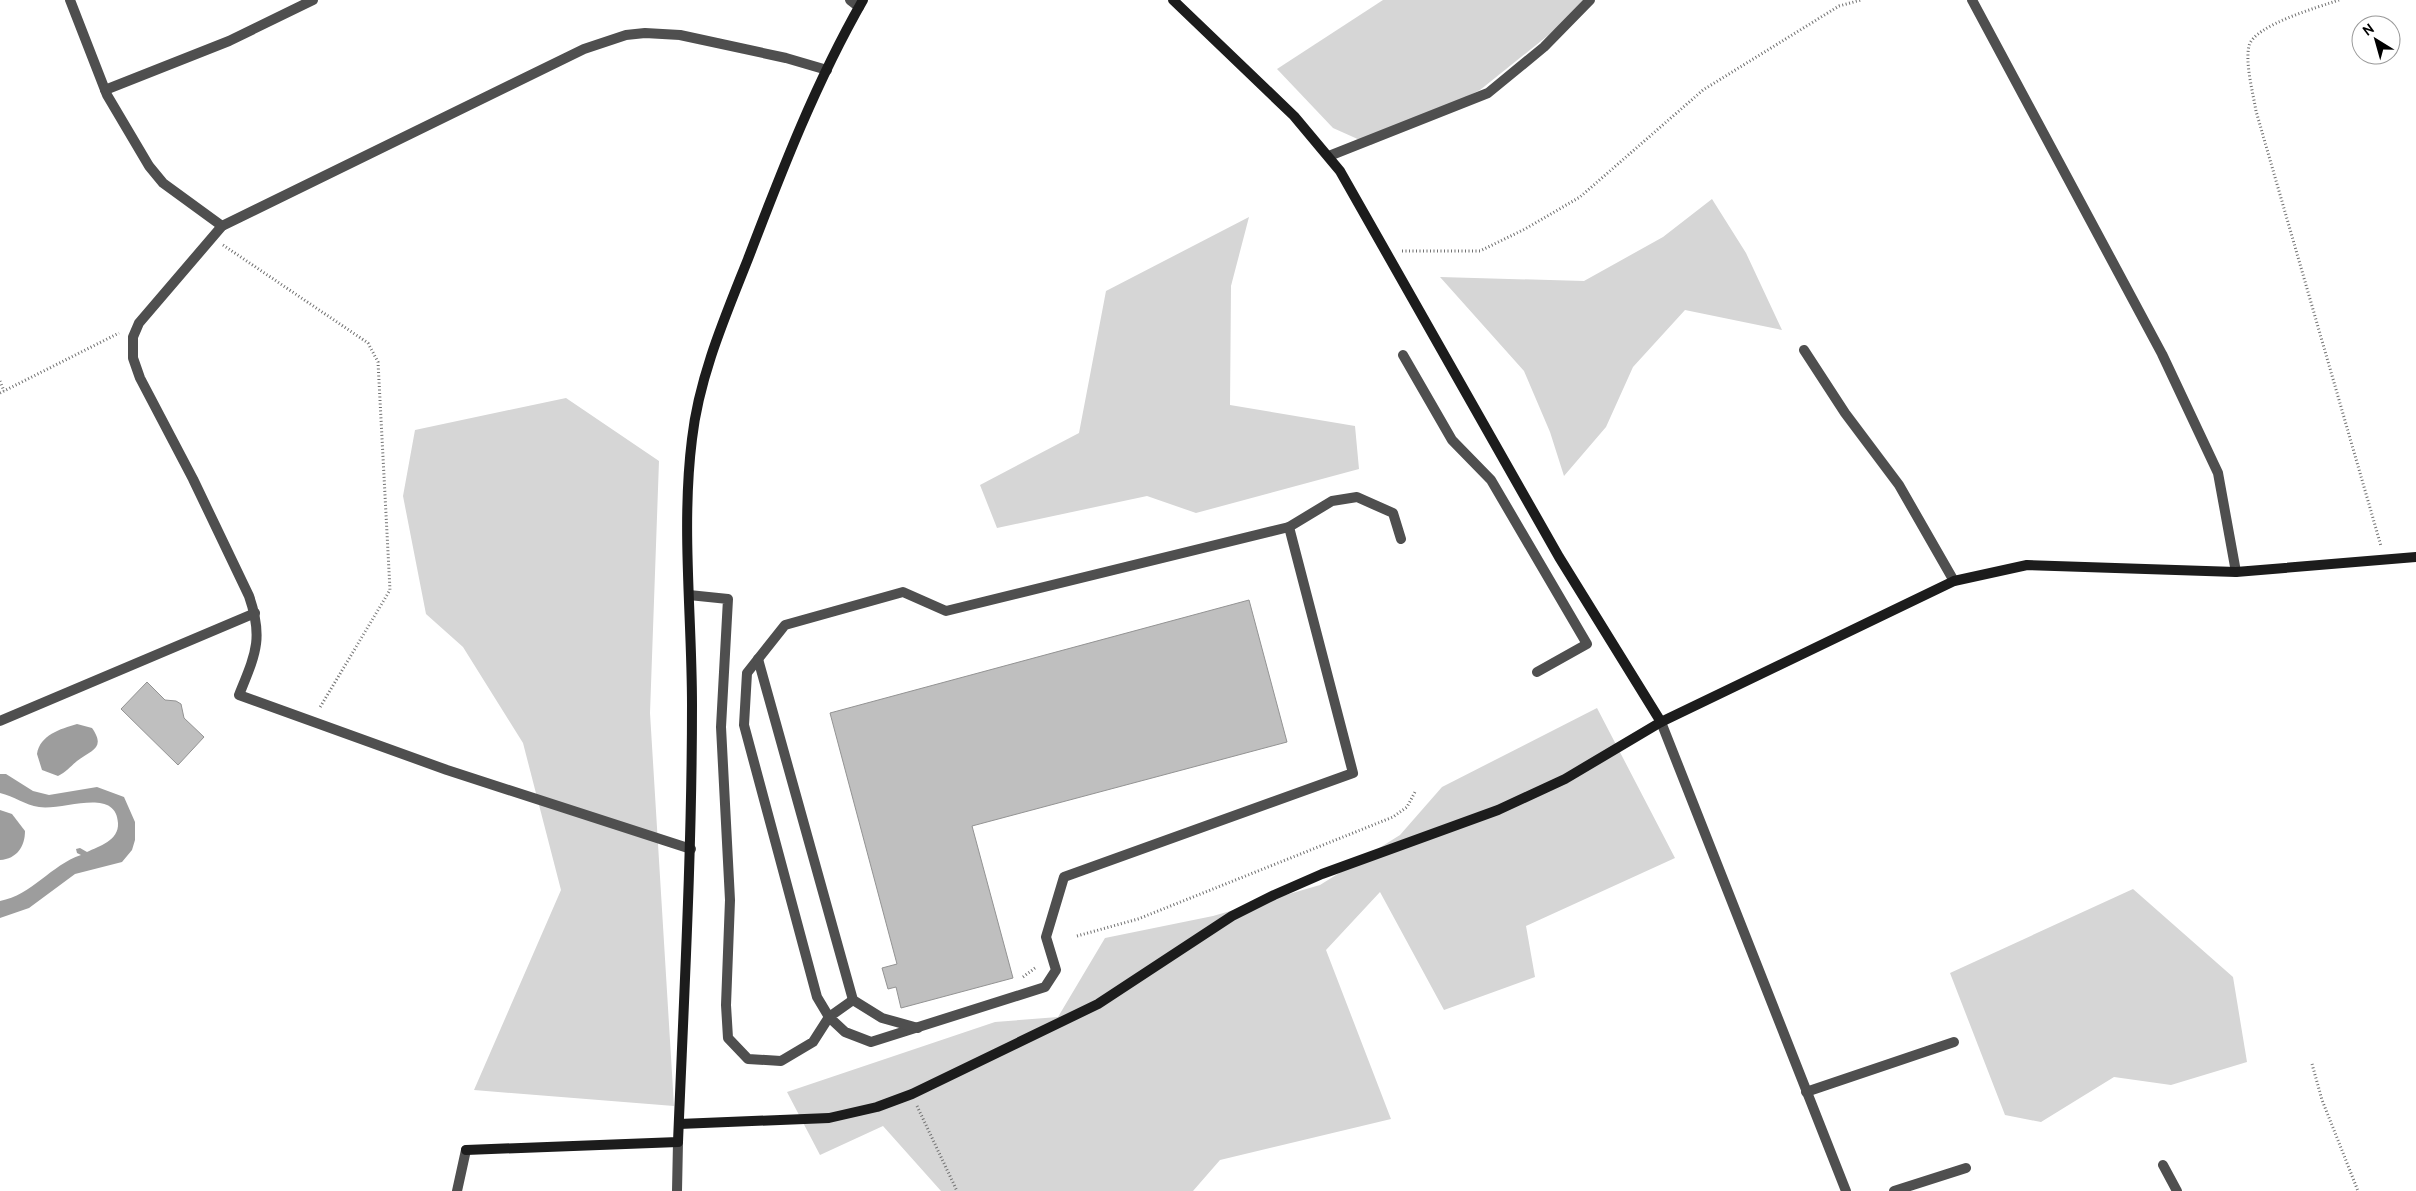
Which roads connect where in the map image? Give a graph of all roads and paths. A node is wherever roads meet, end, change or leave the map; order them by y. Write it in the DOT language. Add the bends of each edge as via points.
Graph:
graph roads {
  1 [pos="70,0"];
  2 [pos="313,0"];
  3 [pos="850,0"];
  4 [pos="1173,0"];
  5 [pos="1590,0"];
  6 [pos="1861,0"];
  7 [pos="1972,0"];
  8 [pos="2339,0"];
  9 [pos="861,4"];
  10 [pos="827,70"];
  11 [pos="105,90"];
  12 [pos="1329,156"];
  13 [pos="222,226"];
  14 [pos="212,238"];
  15 [pos="1384,251"];
  16 [pos="140,323"];
  17 [pos="1804,350"];
  18 [pos="1403,355"];
  19 [pos="0,381"];
  20 [pos="4,391"];
  21 [pos="0,394"];
  22 [pos="1289,527"];
  23 [pos="1401,539"];
  24 [pos="2416,556"];
  25 [pos="2385,561"];
  26 [pos="2236,572"];
  27 [pos="1954,581"];
  28 [pos="689,595"];
  29 [pos="255,613"];
  30 [pos="758,659"];
  31 [pos="1537,672"];
  32 [pos="0,721"];
  33 [pos="312,721"];
  34 [pos="1661,722"];
  35 [pos="1416,792"];
  36 [pos="691,849"];
  37 [pos="1077,936"];
  38 [pos="1035,968"];
  39 [pos="1019,981"];
  40 [pos="853,1000"];
  41 [pos="829,1017"];
  42 [pos="918,1028"];
  43 [pos="1954,1042"];
  44 [pos="2312,1064"];
  45 [pos="1806,1092"];
  46 [pos="912,1094"];
  47 [pos="679,1124"];
  48 [pos="678,1142"];
  49 [pos="2163,1165"];
  50 [pos="1966,1168"];
  51 [pos="457,1191"];
  52 [pos="676,1191"];
  53 [pos="956,1191"];
  54 [pos="1846,1191"];
  55 [pos="1894,1191"];
  56 [pos="2177,1191"];
  57 [pos="2358,1191"];
  1 -- 11 [label="street"];
  2 -- 11 [label="street" via="229,41"];
  3 -- 9 [label="street"];
  4 -- 12 [label="street" via="1294,116"];
  5 -- 12 [label="street" via="1544,47 1488,94"];
  6 -- 15 [label="path" via="1839,6 1703,90 1580,197 1525,229 1480,251"];
  7 -- 26 [label="street" via="2162,354 2218,474"];
  8 -- 25 [label="path" via="2259,31 2249,44 2248,56 2256,111"];
  9 -- 10 [label="street"];
  10 -- 13 [label="street" via="680,35 645,33 607,40"];
  10 -- 28 [label="street" via="797,132 706,374 692,437 687,508"];
  11 -- 13 [label="street" via="149,166 163,183"];
  12 -- 15 [label="street"];
  13 -- 14 [label="street"];
  14 -- 16 [label="street"];
  14 -- 33 [label="path" via="368,343 378,362 390,590"];
  15 -- 34 [label="street" via="1559,557"];
  16 -- 20 [label="path"];
  16 -- 29 [label="street" via="133,337 133,351 140,378 198,488 250,596"];
  17 -- 27 [label="street" via="1845,413 1900,485"];
  18 -- 31 [label="street" via="1452,440 1491,480 1587,644"];
  19 -- 20 [label="path"];
  20 -- 21 [label="path"];
  22 -- 23 [label="street" via="1332,501 1357,497 1392,513"];
  22 -- 30 [label="street" via="946,611 903,592 785,624"];
  22 -- 42 [label="street" via="1352,773 1064,877 1046,938 1056,970 1045,987"];
  24 -- 25 [label="street"];
  25 -- 26 [label="street"];
  26 -- 27 [label="street" via="2026,565"];
  27 -- 34 [label="street"];
  28 -- 36 [label="street"];
  28 -- 41 [label="street" via="728,599 721,727 730,900 728,1038 748,1060 781,1061 813,1042"];
  29 -- 32 [label="street"];
  29 -- 33 [label="street" via="259,632 255,653 239,695"];
  30 -- 40 [label="street"];
  30 -- 41 [label="street" via="747,673 744,725 817,997"];
  33 -- 36 [label="street" via="447,770"];
  34 -- 45 [label="street"];
  34 -- 46 [label="street" via="1565,779 1498,810 1322,874 1274,895 1232,916 1098,1004"];
  35 -- 37 [label="path" via="1408,807 1393,817 1138,919"];
  36 -- 47 [label="street"];
  38 -- 39 [label="path"];
  40 -- 41 [label="street"];
  40 -- 42 [label="street" via="882,1018"];
  41 -- 42 [label="street" via="845,1032 871,1042"];
  43 -- 45 [label="street"];
  44 -- 57 [label="path" via="2322,1100"];
  45 -- 54 [label="street"];
  46 -- 47 [label="street" via="877,1107 829,1118"];
  46 -- 53 [label="path"];
  47 -- 48 [label="street"];
  48 -- 51 [label="street" via="466,1150"];
  48 -- 52 [label="street"];
  49 -- 56 [label="street"];
  50 -- 55 [label="street"];
}
